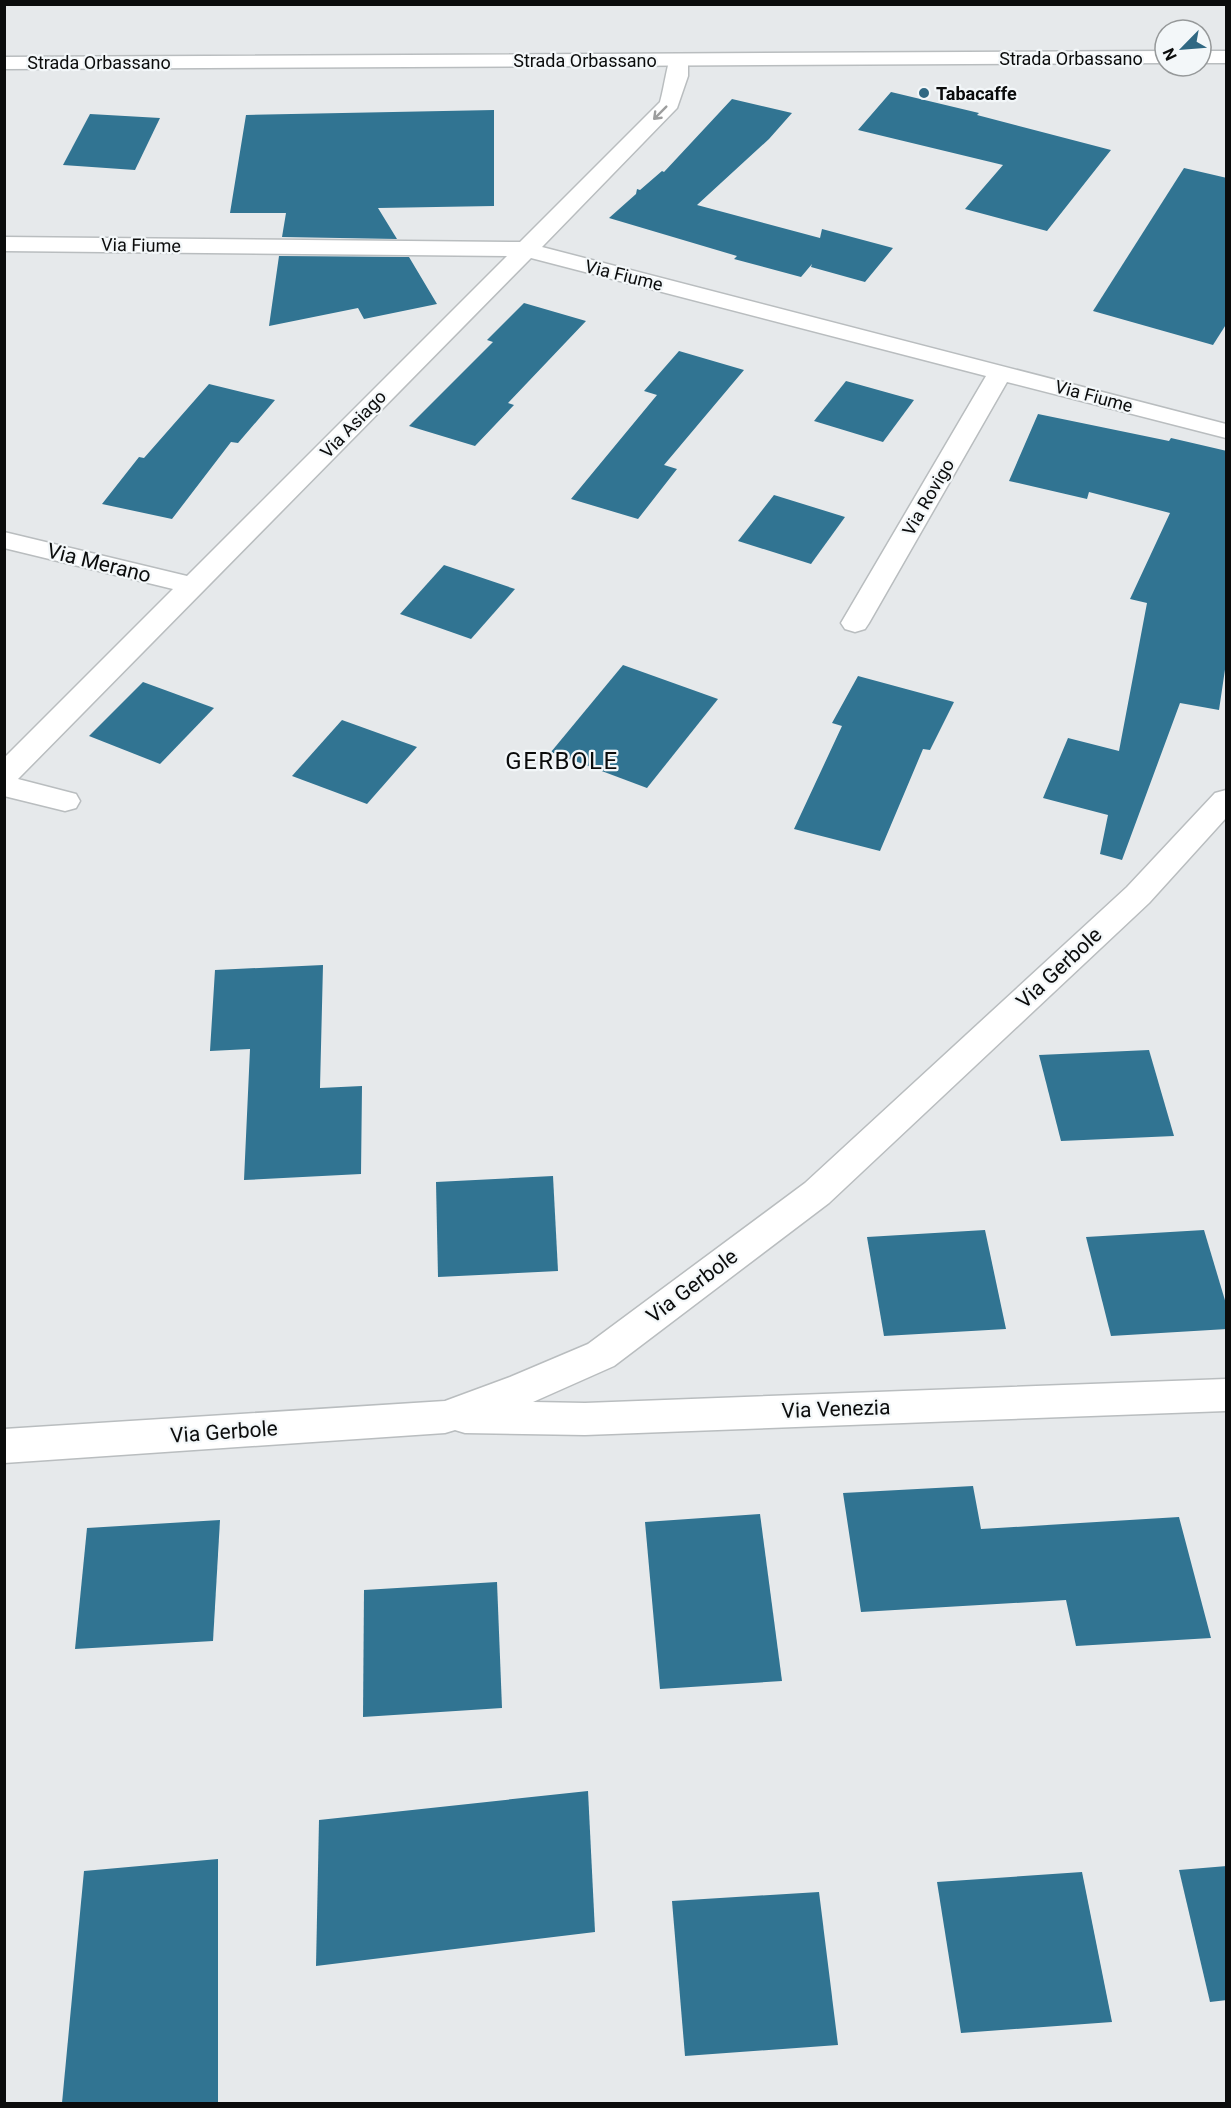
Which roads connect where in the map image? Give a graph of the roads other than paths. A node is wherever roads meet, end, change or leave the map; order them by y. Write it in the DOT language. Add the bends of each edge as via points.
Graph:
graph roads {
  1 [pos="1153,57"];
  2 [pos="678,60"];
  3 [pos="4,63"];
  4 [pos="4,244"];
  5 [pos="524,249"];
  6 [pos="1001,371"];
  7 [pos="1227,431"];
  8 [pos="4,540"];
  9 [pos="194,586"];
  10 [pos="855,622"];
  11 [pos="4,776"];
  12 [pos="4,786"];
  13 [pos="1227,800"];
  14 [pos="64,801"];
  15 [pos="1227,1395"];
  16 [pos="445,1417"];
  17 [pos="4,1446"];
  1 -- 2 [label="street, Strada Orbassano"];
  2 -- 3 [label="street, Strada Orbassano"];
  2 -- 5 [label="street, Via Asiago, one-way" via="670,104"];
  4 -- 5 [label="street, Via Fiume"];
  5 -- 6 [label="street, Via Fiume"];
  5 -- 9 [label="street, Via Asiago"];
  6 -- 7 [label="street, Via Fiume"];
  6 -- 10 [label="street, Via Rovigo"];
  8 -- 9 [label="street, Via Merano"];
  9 -- 11 [label="street, Via Asiago"];
  12 -- 14 [label="street"];
  13 -- 16 [label="street, Via Gerbole" via="1138,896 817,1192 601,1355 524,1389"];
  15 -- 16 [label="street, Via Venezia" via="585,1419"];
  16 -- 17 [label="street, Via Gerbole"];
}
